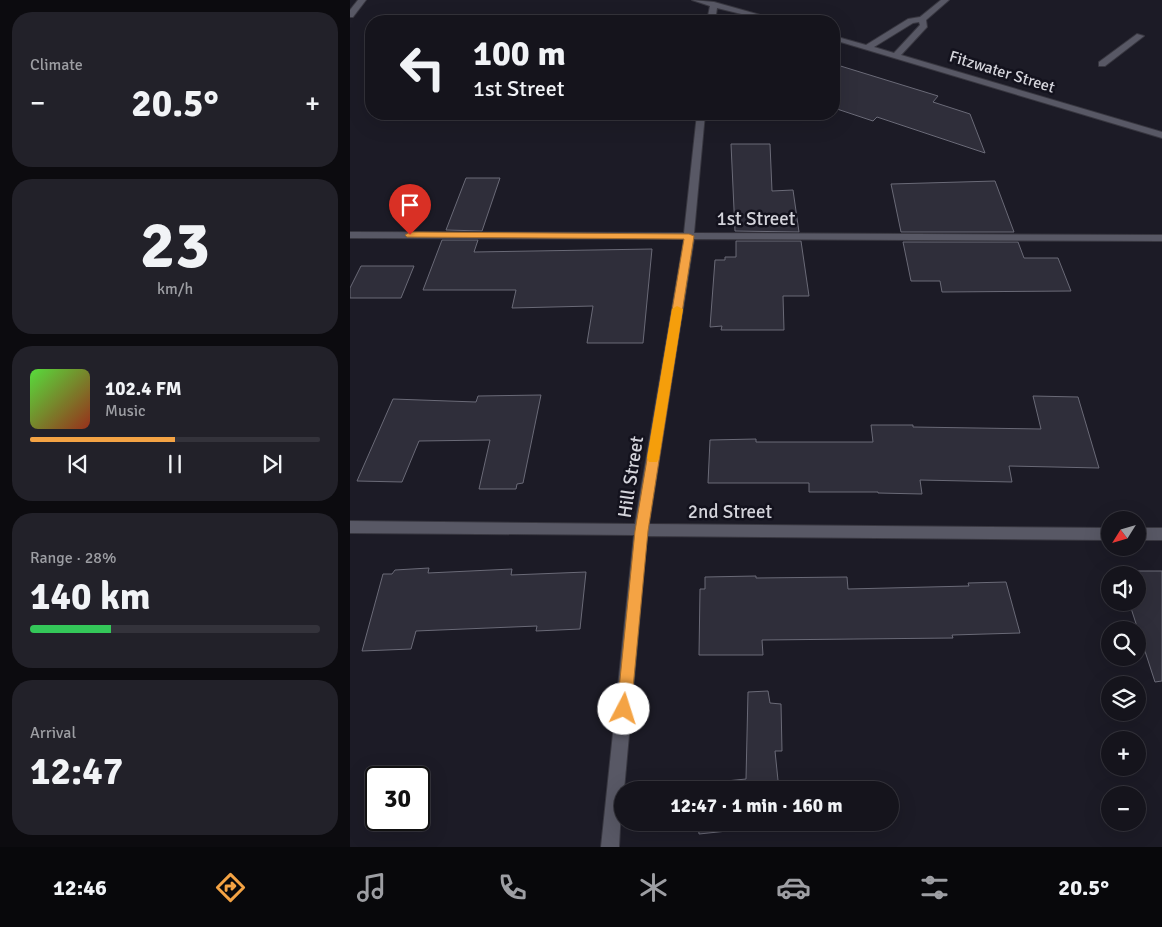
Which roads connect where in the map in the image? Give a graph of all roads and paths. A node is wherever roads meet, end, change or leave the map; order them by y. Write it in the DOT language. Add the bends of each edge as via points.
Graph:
graph roads {
  1 [pos="362,0"];
  2 [pos="696,0"];
  3 [pos="945,0"];
  4 [pos="714,4"];
  5 [pos="350,15"];
  6 [pos="712,15"];
  7 [pos="755,15"];
  8 [pos="922,19"];
  9 [pos="1140,36"];
  10 [pos="840,40"];
  11 [pos="867,48"];
  12 [pos="896,56"];
  13 [pos="1102,64"];
  14 [pos="700,120"];
  15 [pos="1162,135"];
  16 [pos="350,234"];
  17 [pos="689,236"];
  18 [pos="1162,238"];
  19 [pos="350,527"];
  20 [pos="641,531"];
  21 [pos="1101,534"];
  22 [pos="1146,534"];
  23 [pos="1162,534"];
  24 [pos="610,847"];
  1 -- 5 [label="street"];
  2 -- 4 [label="street"];
  3 -- 8 [label="street"];
  4 -- 6 [label="street"];
  4 -- 7 [label="street"];
  8 -- 11 [label="street" via="911,21"];
  8 -- 12 [label="street" via="924,25"];
  9 -- 13 [label="street"];
  10 -- 11 [label="street, Fitzwater Street"];
  11 -- 12 [label="street, Fitzwater Street"];
  12 -- 15 [label="street, Fitzwater Street"];
  14 -- 17 [label="street, Hill Street"];
  16 -- 17 [label="street, 1st Street"];
  17 -- 18 [label="street, 1st Street"];
  17 -- 20 [label="street, Hill Street"];
  19 -- 20 [label="street, 2nd Street"];
  20 -- 21 [label="street, 2nd Street"];
  20 -- 24 [label="street, Hill Street"];
  22 -- 23 [label="street"];
}
